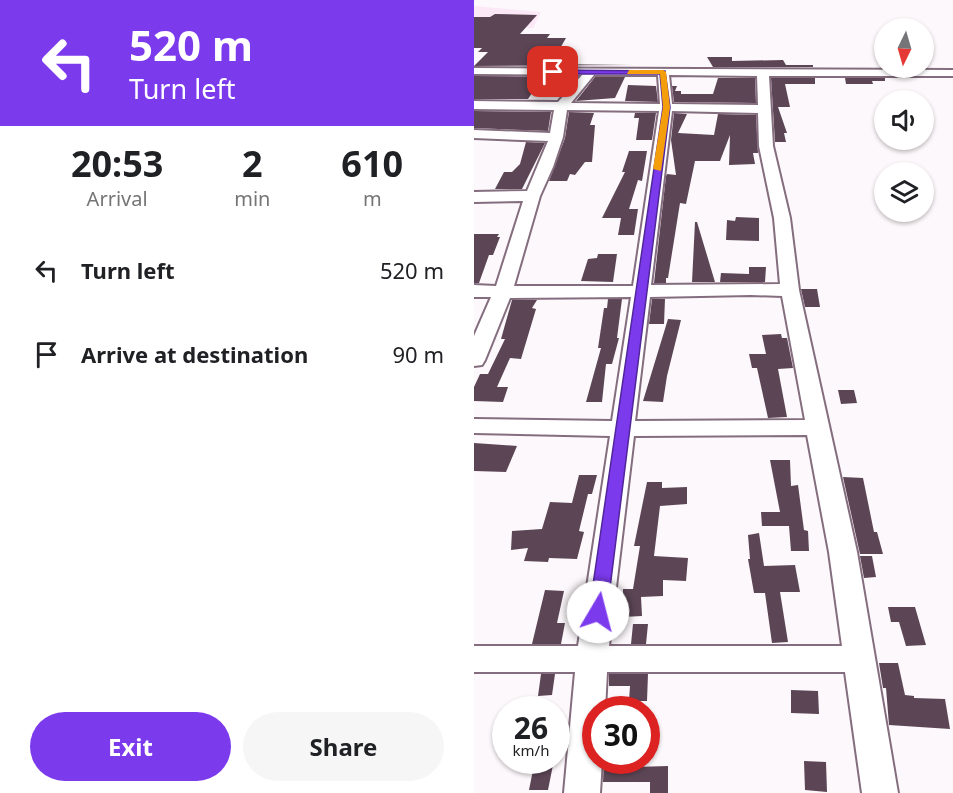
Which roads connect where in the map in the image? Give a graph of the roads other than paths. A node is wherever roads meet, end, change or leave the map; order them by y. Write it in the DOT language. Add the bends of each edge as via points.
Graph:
graph roads {
  1 [pos="474,71"];
  2 [pos="489,71"];
  3 [pos="663,72"];
  4 [pos="590,73"];
  5 [pos="763,73"];
  6 [pos="953,73"];
  7 [pos="479,87"];
  8 [pos="474,105"];
  9 [pos="561,107"];
  10 [pos="666,107"];
  11 [pos="764,109"];
  12 [pos="474,134"];
  13 [pos="556,137"];
  14 [pos="532,196"];
  15 [pos="474,197"];
  16 [pos="641,289"];
  17 [pos="790,290"];
  18 [pos="474,291"];
  19 [pos="503,292"];
  20 [pos="474,360"];
  21 [pos="474,426"];
  22 [pos="819,427"];
  23 [pos="623,429"];
  24 [pos="592,658"];
  25 [pos="474,659"];
  26 [pos="859,659"];
  27 [pos="582,793"];
  28 [pos="880,793"];
  1 -- 2 [label="street"];
  2 -- 4 [label="street"];
  2 -- 7 [label="street"];
  3 -- 4 [label="street"];
  3 -- 5 [label="street"];
  3 -- 10 [label="street"];
  4 -- 9 [label="street"];
  5 -- 6 [label="street"];
  5 -- 11 [label="street"];
  8 -- 9 [label="street"];
  9 -- 10 [label="street"];
  9 -- 13 [label="street"];
  10 -- 11 [label="street"];
  10 -- 16 [label="street"];
  11 -- 17 [label="street" via="766,146 782,218"];
  12 -- 13 [label="street"];
  13 -- 14 [label="street"];
  14 -- 15 [label="street"];
  14 -- 19 [label="street"];
  16 -- 17 [label="street"];
  16 -- 19 [label="street"];
  16 -- 23 [label="street"];
  17 -- 22 [label="street"];
  18 -- 19 [label="street"];
  19 -- 20 [label="street"];
  21 -- 23 [label="street"];
  22 -- 23 [label="street"];
  22 -- 26 [label="street"];
  23 -- 24 [label="street"];
  24 -- 25 [label="street"];
  24 -- 26 [label="street"];
  24 -- 27 [label="street"];
  26 -- 28 [label="street"];
}
